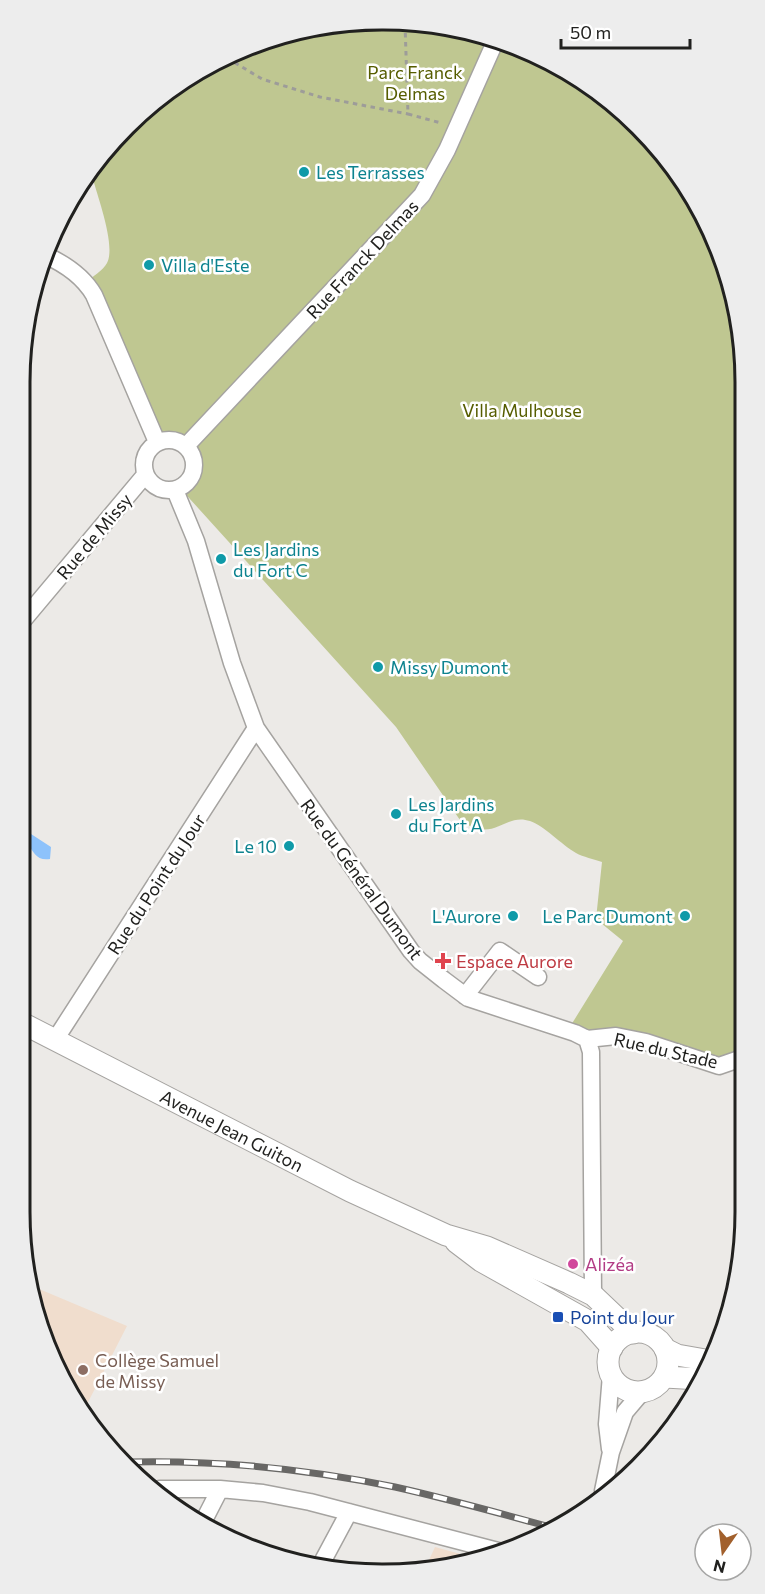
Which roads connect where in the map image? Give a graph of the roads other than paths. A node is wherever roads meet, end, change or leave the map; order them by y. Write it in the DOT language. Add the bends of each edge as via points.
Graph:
graph roads {
  1 [pos="492,48"];
  2 [pos="53,259"];
  3 [pos="157,442"];
  4 [pos="186,447"];
  5 [pos="145,475"];
  6 [pos="175,490"];
  7 [pos="30,612"];
  8 [pos="256,728"];
  9 [pos="538,977"];
  10 [pos="465,996"];
  11 [pos="30,1029"];
  12 [pos="587,1039"];
  13 [pos="55,1040"];
  14 [pos="735,1060"];
  15 [pos="446,1235"];
  16 [pos="592,1295"];
  17 [pos="633,1333"];
  18 [pos="612,1348"];
  19 [pos="665,1349"];
  20 [pos="702,1359"];
  21 [pos="611,1375"];
  22 [pos="665,1377"];
  23 [pos="693,1379"];
  24 [pos="642,1392"];
  25 [pos="611,1452"];
  26 [pos="604,1485"];
  27 [pos="165,1489"];
  28 [pos="220,1489"];
  29 [pos="349,1512"];
  30 [pos="206,1517"];
  31 [pos="487,1548"];
  32 [pos="324,1559"];
  1 -- 4 [label="street, Rue Franck Delmas" via="447,150 422,195"];
  2 -- 3 [label="street" via="87,283 94,295"];
  3 -- 4 [label="street" via="172,440"];
  3 -- 5 [label="street" via="146,453"];
  4 -- 6 [label="street" via="194,460 193,472 187,483"];
  5 -- 6 [label="street" via="154,486"];
  5 -- 7 [label="street, Rue de Missy"];
  6 -- 8 [label="street, Rue du Général Dumont" via="196,541"];
  8 -- 10 [label="street, Rue du Général Dumont" via="411,951"];
  8 -- 13 [label="street, Rue du Point du Jour"];
  9 -- 10 [label="street" via="500,951"];
  10 -- 12 [label="street, Rue du Général Dumont"];
  11 -- 13 [label="main road, Avenue Jean Guiton"];
  12 -- 14 [label="street, Rue du Stade" via="615,1036 646,1042 719,1066"];
  12 -- 16 [label="street" via="591,1052"];
  13 -- 15 [label="main road, Avenue Jean Guiton" via="350,1191"];
  15 -- 16 [label="main road, Avenue Jean Guiton" via="487,1247"];
  15 -- 18 [label="main road, Avenue Jean Guiton" via="481,1262 588,1321"];
  16 -- 17 [label="main road, Avenue Jean Guiton"];
  17 -- 18 [label="main road"];
  17 -- 19 [label="main road" via="652,1336"];
  18 -- 21 [label="main road"];
  19 -- 20 [label="main road"];
  19 -- 22 [label="main road"];
  21 -- 24 [label="main road" via="624,1388"];
  21 -- 25 [label="street"];
  22 -- 23 [label="main road"];
  22 -- 24 [label="main road"];
  24 -- 25 [label="street" via="625,1412"];
  25 -- 26 [label="street"];
  27 -- 28 [label="street"];
  28 -- 29 [label="street" via="263,1493"];
  28 -- 30 [label="street"];
  29 -- 31 [label="street"];
  29 -- 32 [label="street"];
}
